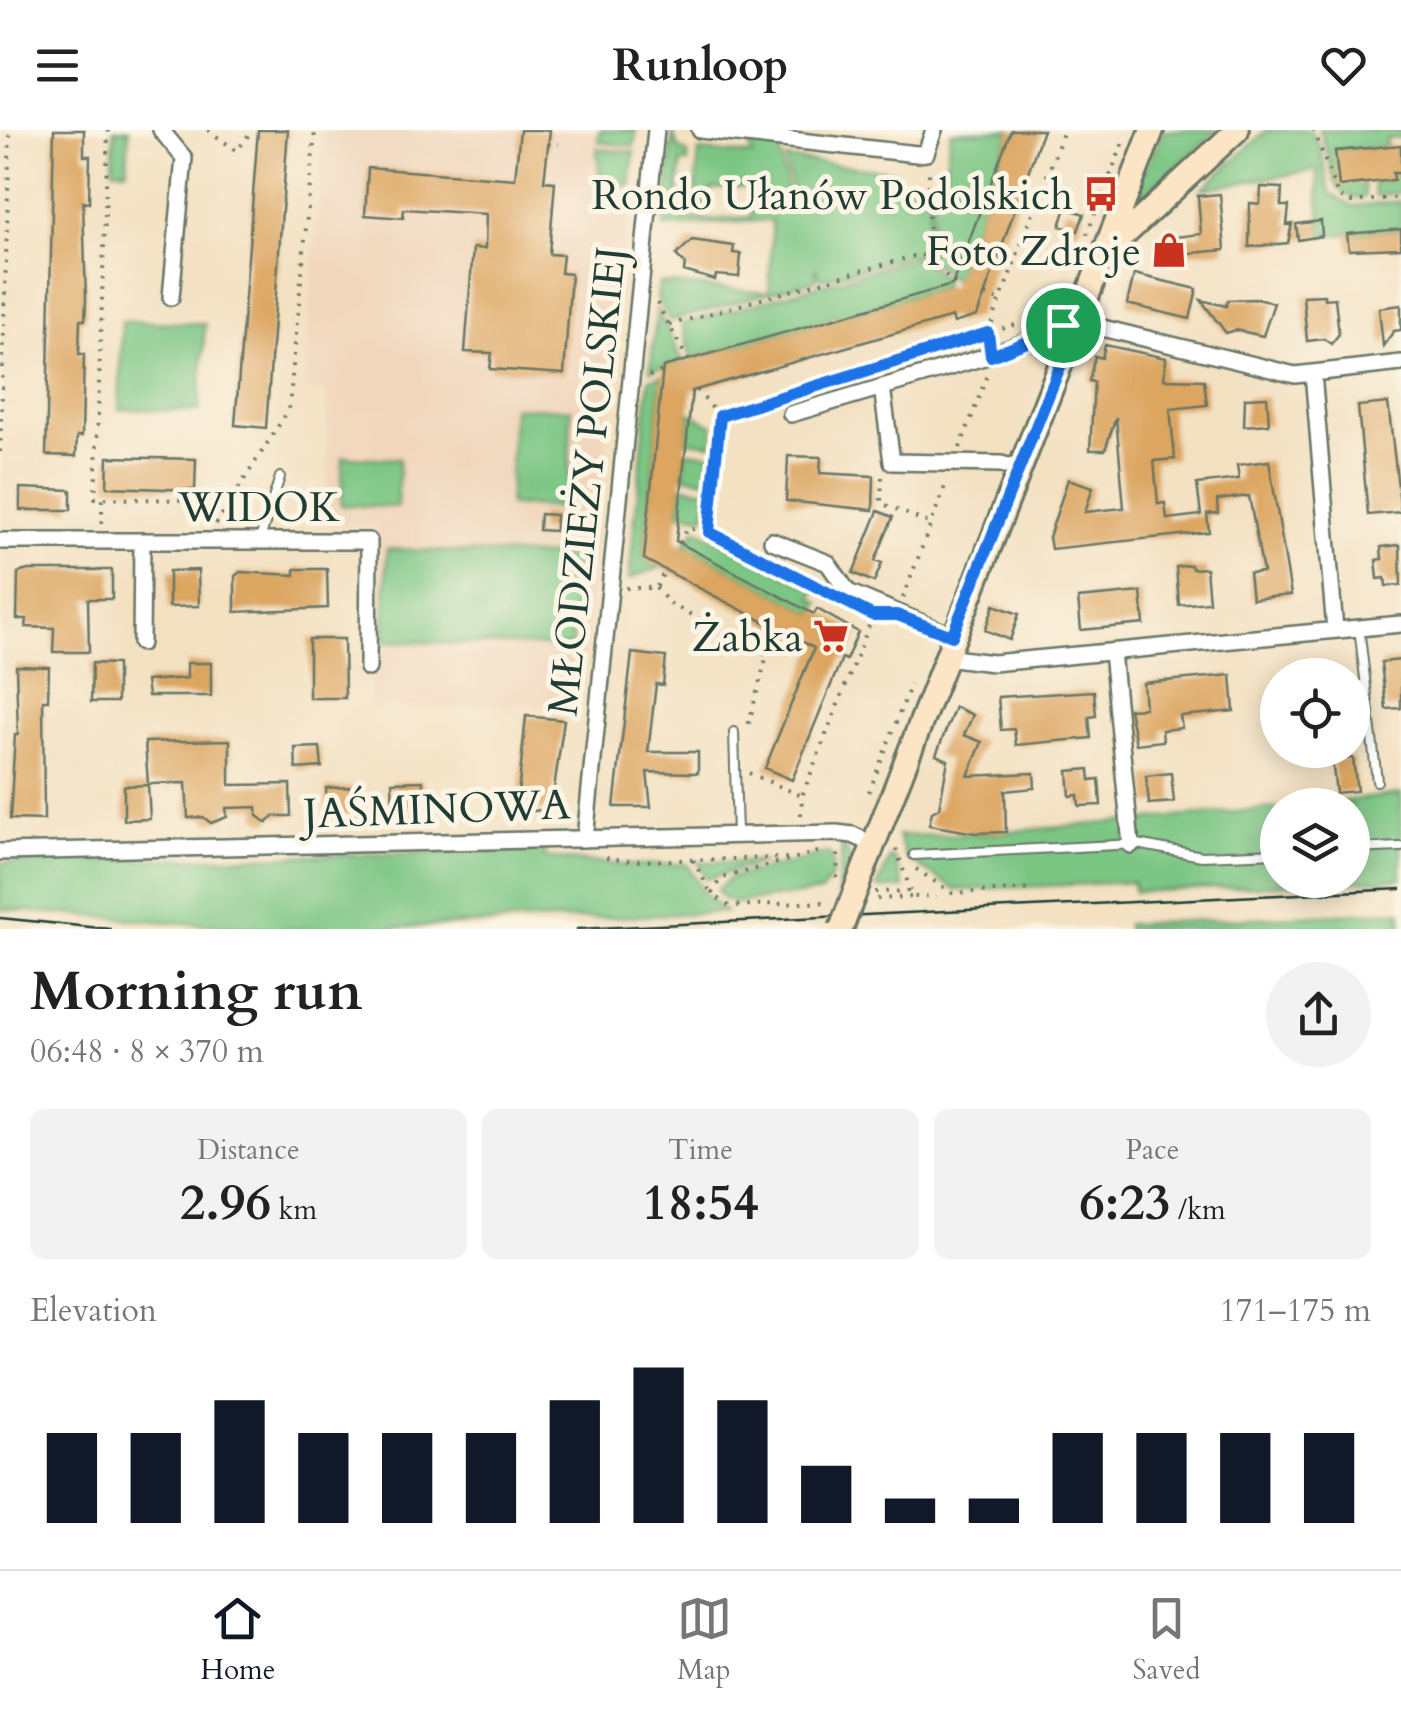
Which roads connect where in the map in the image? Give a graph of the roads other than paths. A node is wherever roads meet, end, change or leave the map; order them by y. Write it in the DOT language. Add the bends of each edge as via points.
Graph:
graph roads {
  1 [pos="162,130"];
  2 [pos="656,130"];
  3 [pos="700,130"];
  4 [pos="934,130"];
  5 [pos="1152,130"];
  6 [pos="1236,130"];
  7 [pos="1105,253"];
  8 [pos="172,297"];
  9 [pos="1078,322"];
  10 [pos="1401,363"];
  11 [pos="1313,373"];
  12 [pos="882,387"];
  13 [pos="791,414"];
  14 [pos="1018,470"];
  15 [pos="280,476"];
  16 [pos="142,540"];
  17 [pos="0,541"];
  18 [pos="772,541"];
  19 [pos="259,542"];
  20 [pos="1401,624"];
  21 [pos="1359,628"];
  22 [pos="1335,630"];
  23 [pos="141,643"];
  24 [pos="949,646"];
  25 [pos="1112,652"];
  26 [pos="368,668"];
  27 [pos="734,732"];
  28 [pos="1376,782"];
  29 [pos="737,835"];
  30 [pos="585,839"];
  31 [pos="882,841"];
  32 [pos="1131,845"];
  33 [pos="1401,847"];
  34 [pos="1370,848"];
  35 [pos="0,852"];
  36 [pos="1260,854"];
  37 [pos="914,856"];
  38 [pos="841,929"];
  1 -- 8 [label="street" via="184,158"];
  2 -- 30 [label="street, MŁODZIEŻY POLSKIEJ"];
  3 -- 4 [label="street" via="926,153"];
  5 -- 7 [label="street"];
  6 -- 7 [label="street"];
  7 -- 9 [label="street"];
  9 -- 11 [label="street" via="1283,373"];
  9 -- 12 [label="street"];
  9 -- 14 [label="street"];
  10 -- 11 [label="street"];
  11 -- 22 [label="street"];
  12 -- 13 [label="street"];
  12 -- 14 [label="street" via="892,462"];
  14 -- 24 [label="street"];
  15 -- 19 [label="lane"];
  16 -- 17 [label="street, WIDOK"];
  16 -- 19 [label="street, WIDOK"];
  16 -- 23 [label="street, WIDOK"];
  18 -- 24 [label="street" via="828,562 848,592"];
  19 -- 26 [label="street, WIDOK" via="369,541"];
  20 -- 21 [label="street"];
  21 -- 22 [label="street"];
  21 -- 28 [label="lane"];
  22 -- 25 [label="street"];
  24 -- 25 [label="street" via="978,664"];
  24 -- 31 [label="street"];
  25 -- 32 [label="street"];
  27 -- 29 [label="lane"];
  29 -- 30 [label="street, JAŚMINOWA"];
  29 -- 31 [label="street, JAŚMINOWA" via="849,833"];
  30 -- 35 [label="street, JAŚMINOWA"];
  31 -- 38 [label="street, bridge" via="850,894"];
  32 -- 36 [label="lane" via="1202,856"];
  32 -- 37 [label="lane"];
  33 -- 34 [label="lane"];
}
